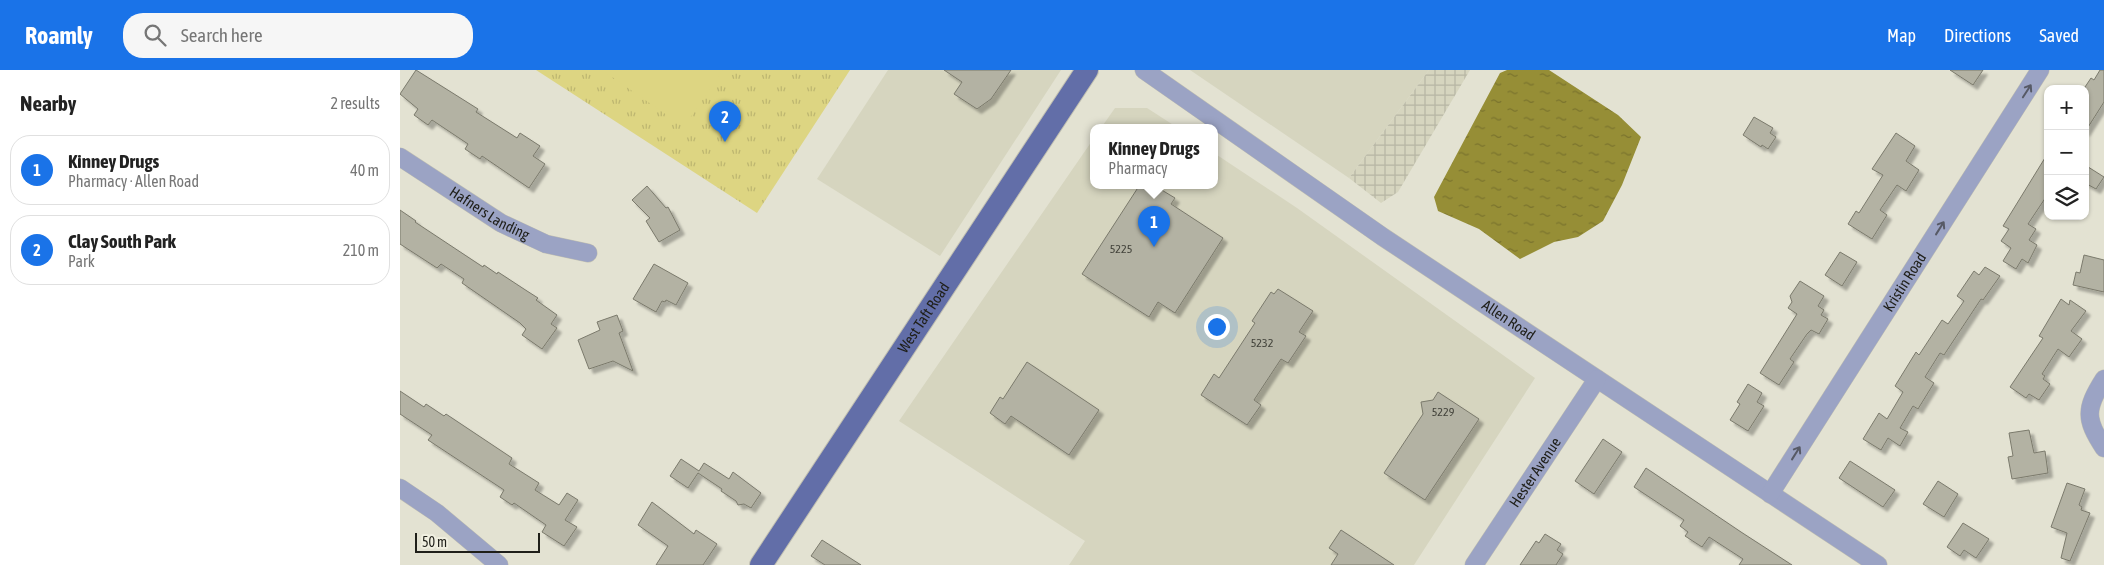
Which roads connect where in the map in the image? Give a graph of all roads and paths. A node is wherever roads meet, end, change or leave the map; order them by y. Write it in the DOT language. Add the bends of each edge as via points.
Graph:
graph roads {
  1 [pos="1087,70"];
  2 [pos="1144,70"];
  3 [pos="2040,70"];
  4 [pos="400,157"];
  5 [pos="588,254"];
  6 [pos="1597,379"];
  7 [pos="2104,379"];
  8 [pos="2104,448"];
  9 [pos="400,488"];
  10 [pos="1770,494"];
  11 [pos="499,565"];
  12 [pos="761,565"];
  13 [pos="1474,565"];
  14 [pos="1878,565"];
  1 -- 12 [label="main road, West Taft Road"];
  2 -- 6 [label="street, Allen Road" via="1383,237"];
  10 -- 3 [label="street, Kristin Road, one-way"];
  4 -- 5 [label="street, Hafners Landing" via="501,223 546,244"];
  6 -- 10 [label="street, Allen Road"];
  6 -- 13 [label="street, Hester Avenue"];
  7 -- 8 [label="street" via="2090,406 2090,426"];
  9 -- 11 [label="street" via="437,513"];
  10 -- 14 [label="street, Allen Road"];
}
